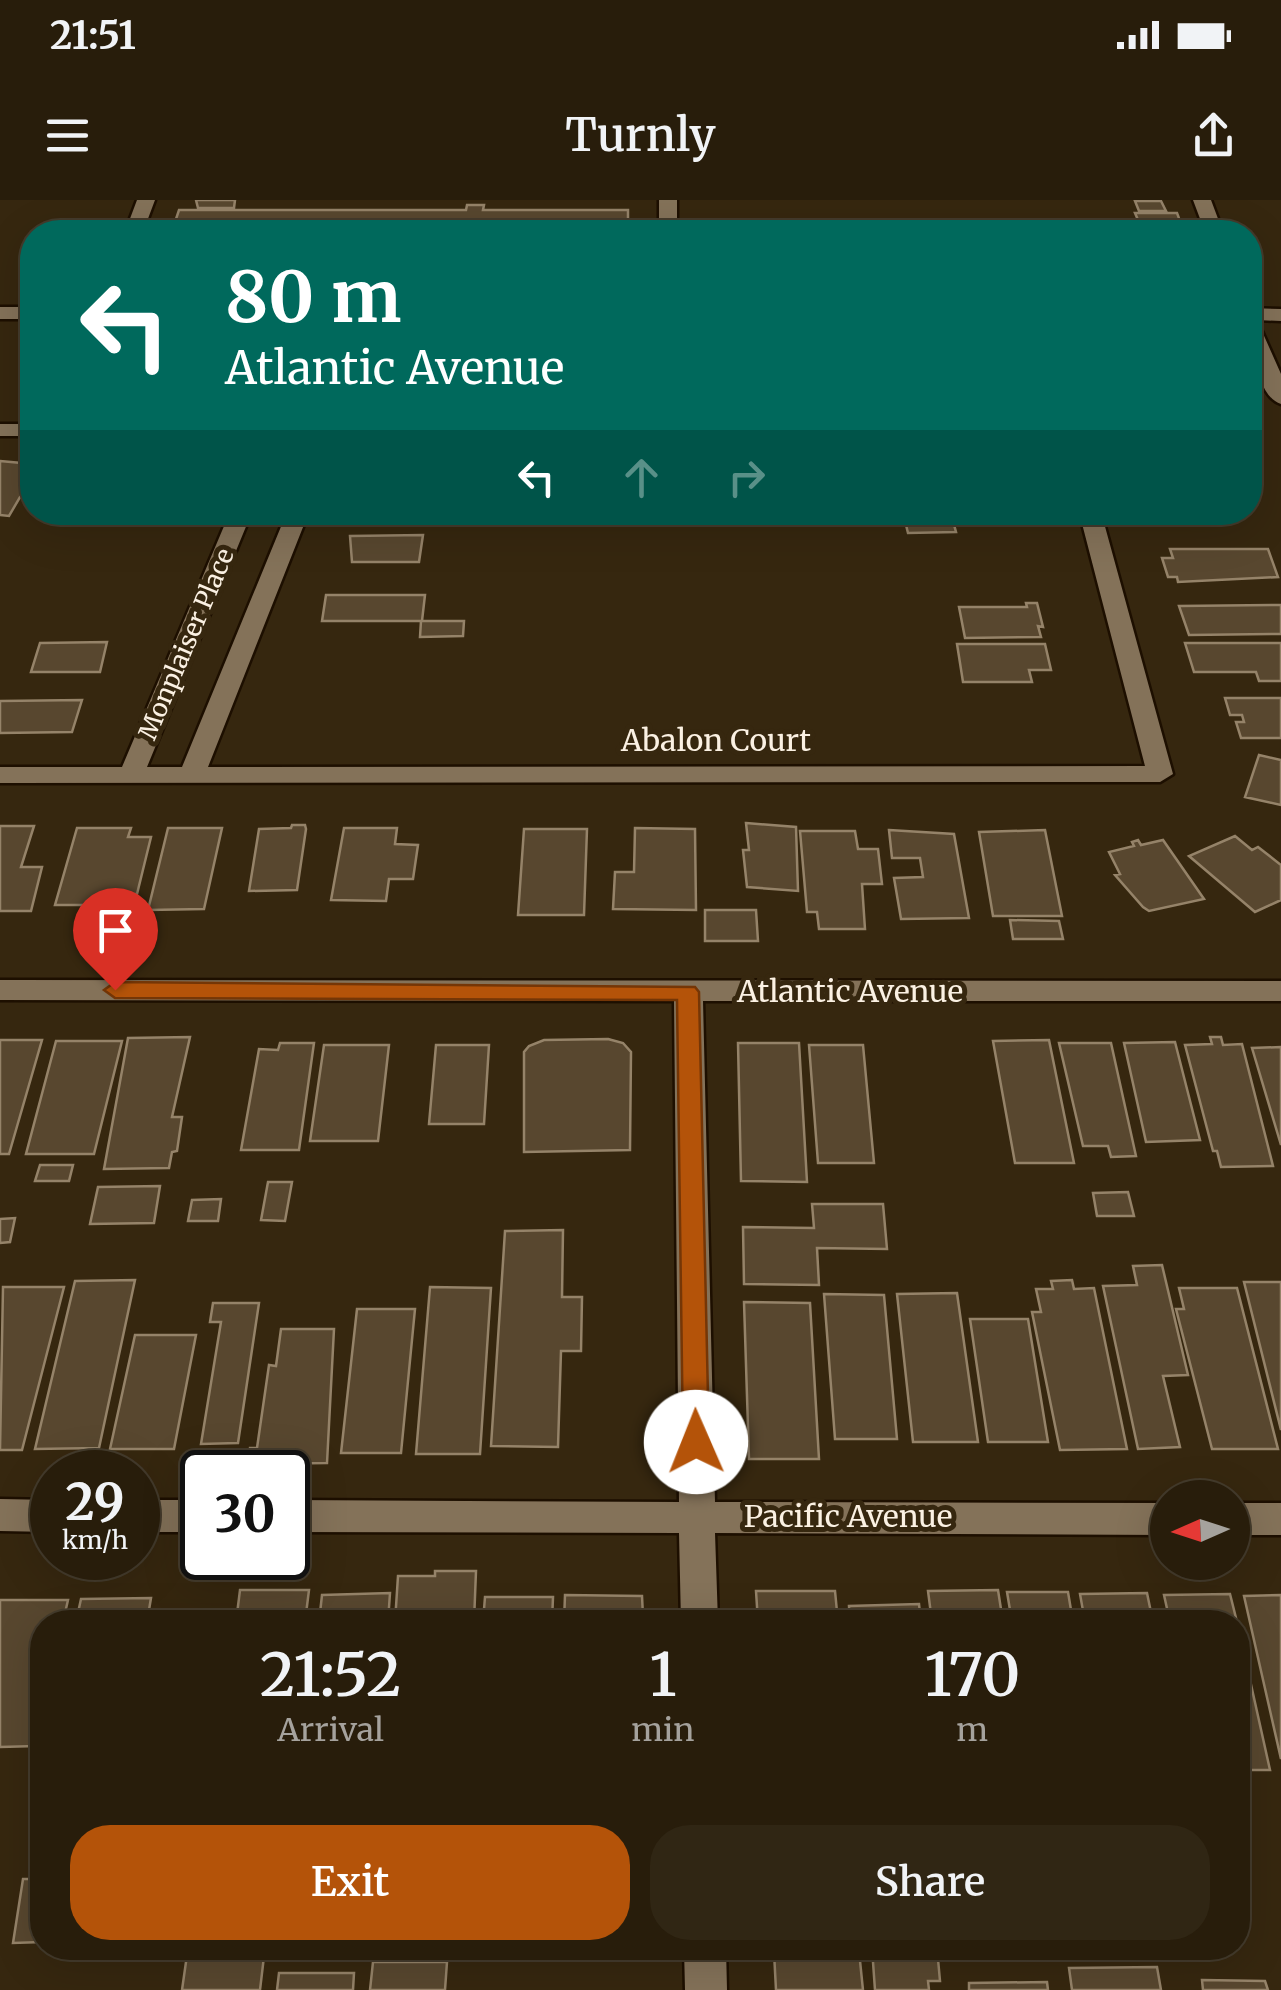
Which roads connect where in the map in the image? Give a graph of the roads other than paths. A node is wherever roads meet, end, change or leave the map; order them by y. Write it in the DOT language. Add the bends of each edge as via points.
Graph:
graph roads {
  1 [pos="1262,353"];
  2 [pos="1281,398"];
  3 [pos="235,525"];
  4 [pos="293,525"];
  5 [pos="1093,525"];
  6 [pos="192,774"];
  7 [pos="0,775"];
  8 [pos="130,775"];
  9 [pos="0,990"];
  10 [pos="1281,991"];
  11 [pos="688,992"];
  12 [pos="0,1516"];
  13 [pos="30,1516"];
  14 [pos="310,1516"];
  15 [pos="697,1517"];
  16 [pos="1150,1519"];
  17 [pos="1250,1519"];
  18 [pos="1281,1519"];
  19 [pos="699,1610"];
  20 [pos="705,1960"];
  21 [pos="706,1990"];
  1 -- 2 [label="street"];
  3 -- 8 [label="street, Monplaiser Place"];
  4 -- 6 [label="street, Monplaiser Place"];
  5 -- 6 [label="street, Abalon Court" via="1160,774"];
  6 -- 8 [label="street, Abalon Court"];
  7 -- 8 [label="street, Abalon Court"];
  9 -- 11 [label="street, Atlantic Avenue"];
  10 -- 11 [label="street, Atlantic Avenue"];
  11 -- 15 [label="street"];
  12 -- 13 [label="street"];
  14 -- 15 [label="street, Pacific Avenue"];
  15 -- 16 [label="street, Pacific Avenue"];
  15 -- 19 [label="street"];
  17 -- 18 [label="street"];
  20 -- 21 [label="street"];
}
